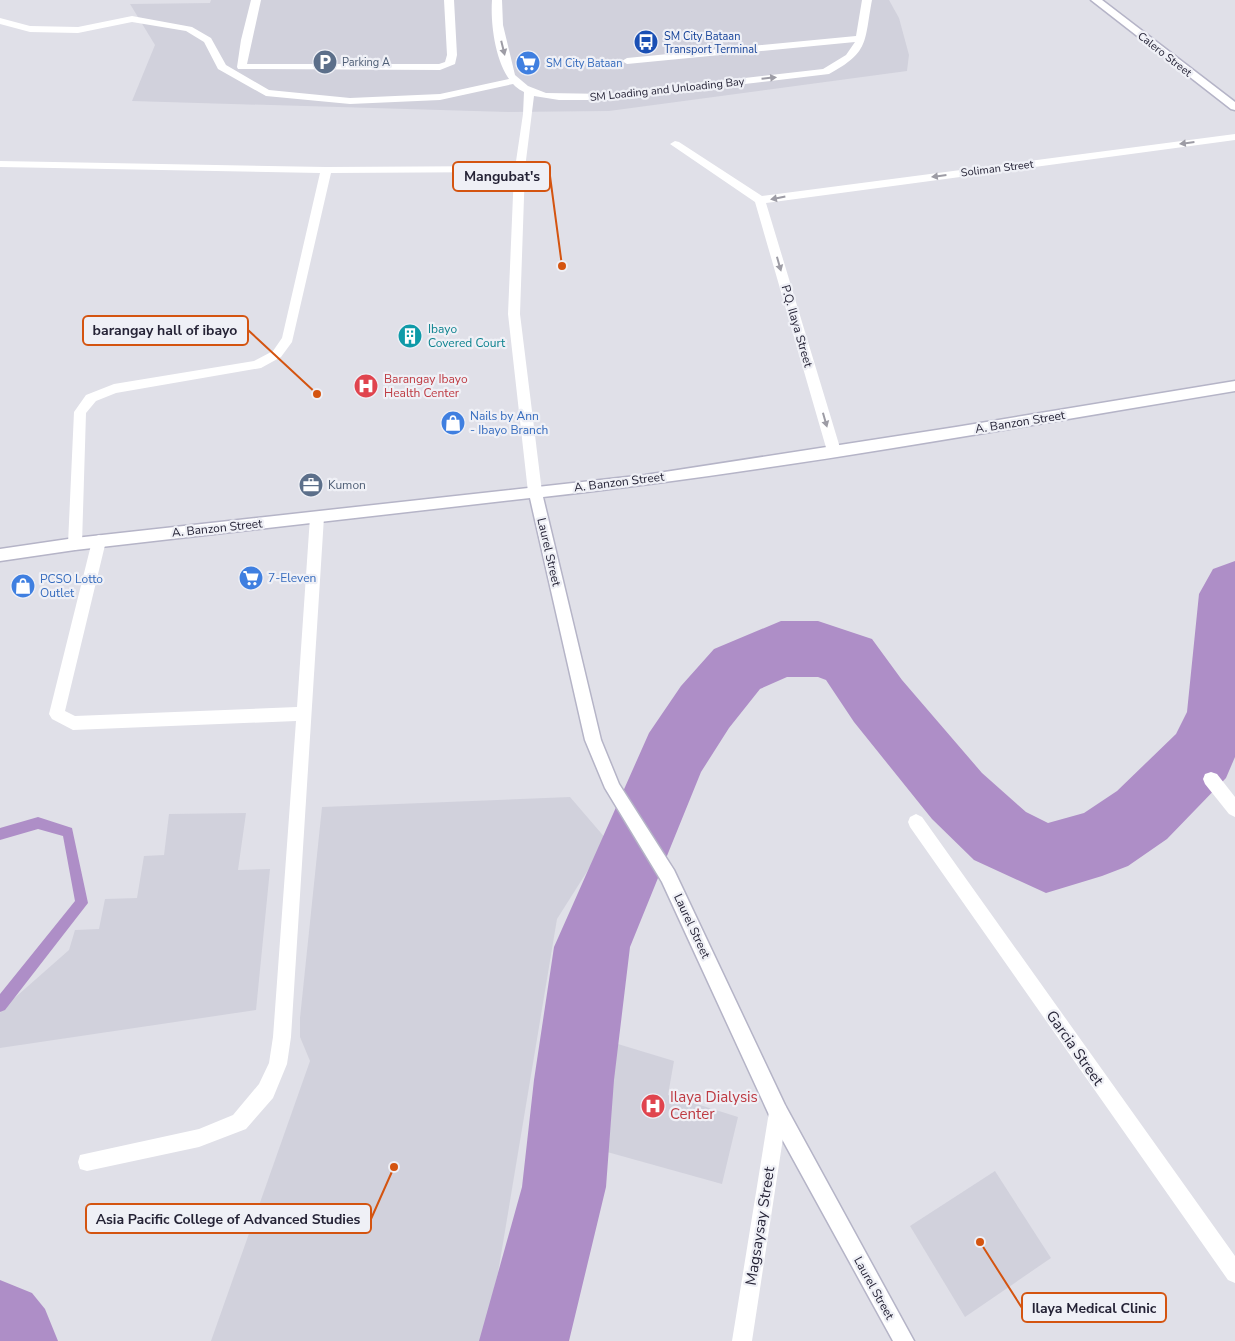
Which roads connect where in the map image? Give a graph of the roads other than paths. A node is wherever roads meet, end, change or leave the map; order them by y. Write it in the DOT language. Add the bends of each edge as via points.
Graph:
graph roads {
  1 [pos="256,0"];
  2 [pos="449,0"];
  3 [pos="497,0"];
  4 [pos="867,0"];
  5 [pos="1096,0"];
  6 [pos="0,21"];
  7 [pos="862,38"];
  8 [pos="627,61"];
  9 [pos="513,81"];
  10 [pos="529,92"];
  11 [pos="1235,107"];
  12 [pos="1235,137"];
  13 [pos="675,144"];
  14 [pos="0,164"];
  15 [pos="520,168"];
  16 [pos="326,170"];
  17 [pos="760,200"];
  18 [pos="1235,386"];
  19 [pos="834,451"];
  20 [pos="536,492"];
  21 [pos="317,517"];
  22 [pos="99,542"];
  23 [pos="75,544"];
  24 [pos="0,555"];
  25 [pos="304,714"];
  26 [pos="1210,779"];
  27 [pos="1235,809"];
  28 [pos="916,822"];
  29 [pos="778,1112"];
  30 [pos="88,1162"];
  31 [pos="1235,1274"];
  32 [pos="742,1341"];
  33 [pos="904,1341"];
  1 -- 2 [label="street" via="242,67 440,67 450,64"];
  3 -- 9 [label="street, one-way" via="495,16"];
  4 -- 7 [label="street, SM Loading and Unloading Bay"];
  5 -- 11 [label="street, Calero Street"];
  6 -- 9 [label="street" via="30,29 78,30 132,19 165,23 208,40 222,67 266,93 350,100 440,97"];
  7 -- 8 [label="street"];
  10 -- 7 [label="street, SM Loading and Unloading Bay, one-way" via="547,96 608,97 825,72 855,52"];
  9 -- 10 [label="street, SM Loading and Unloading Bay"];
  10 -- 15 [label="street, Laurel Street"];
  12 -- 17 [label="street, Soliman Street, one-way"];
  13 -- 17 [label="street"];
  14 -- 16 [label="street"];
  15 -- 16 [label="street"];
  15 -- 20 [label="street, Laurel Street" via="514,314"];
  16 -- 23 [label="street" via="288,339 277,354 257,365 114,389 92,398 80,412"];
  17 -- 19 [label="street, P.Q. Ilaya Street, one-way"];
  18 -- 19 [label="street, A. Banzon Street"];
  19 -- 20 [label="street, A. Banzon Street" via="645,480"];
  20 -- 21 [label="street, A. Banzon Street"];
  20 -- 29 [label="street, Laurel Street" via="593,740 613,788 668,876"];
  21 -- 22 [label="street, A. Banzon Street"];
  21 -- 25 [label="street"];
  22 -- 23 [label="street, A. Banzon Street"];
  22 -- 25 [label="street" via="57,714 73,723"];
  23 -- 24 [label="street, A. Banzon Street"];
  25 -- 30 [label="street" via="282,1037 278,1064 266,1091 239,1122 199,1138"];
  26 -- 27 [label="street"];
  28 -- 31 [label="street, Garcia Street"];
  29 -- 32 [label="street, Magsaysay Street"];
  29 -- 33 [label="street, Laurel Street"];
}
